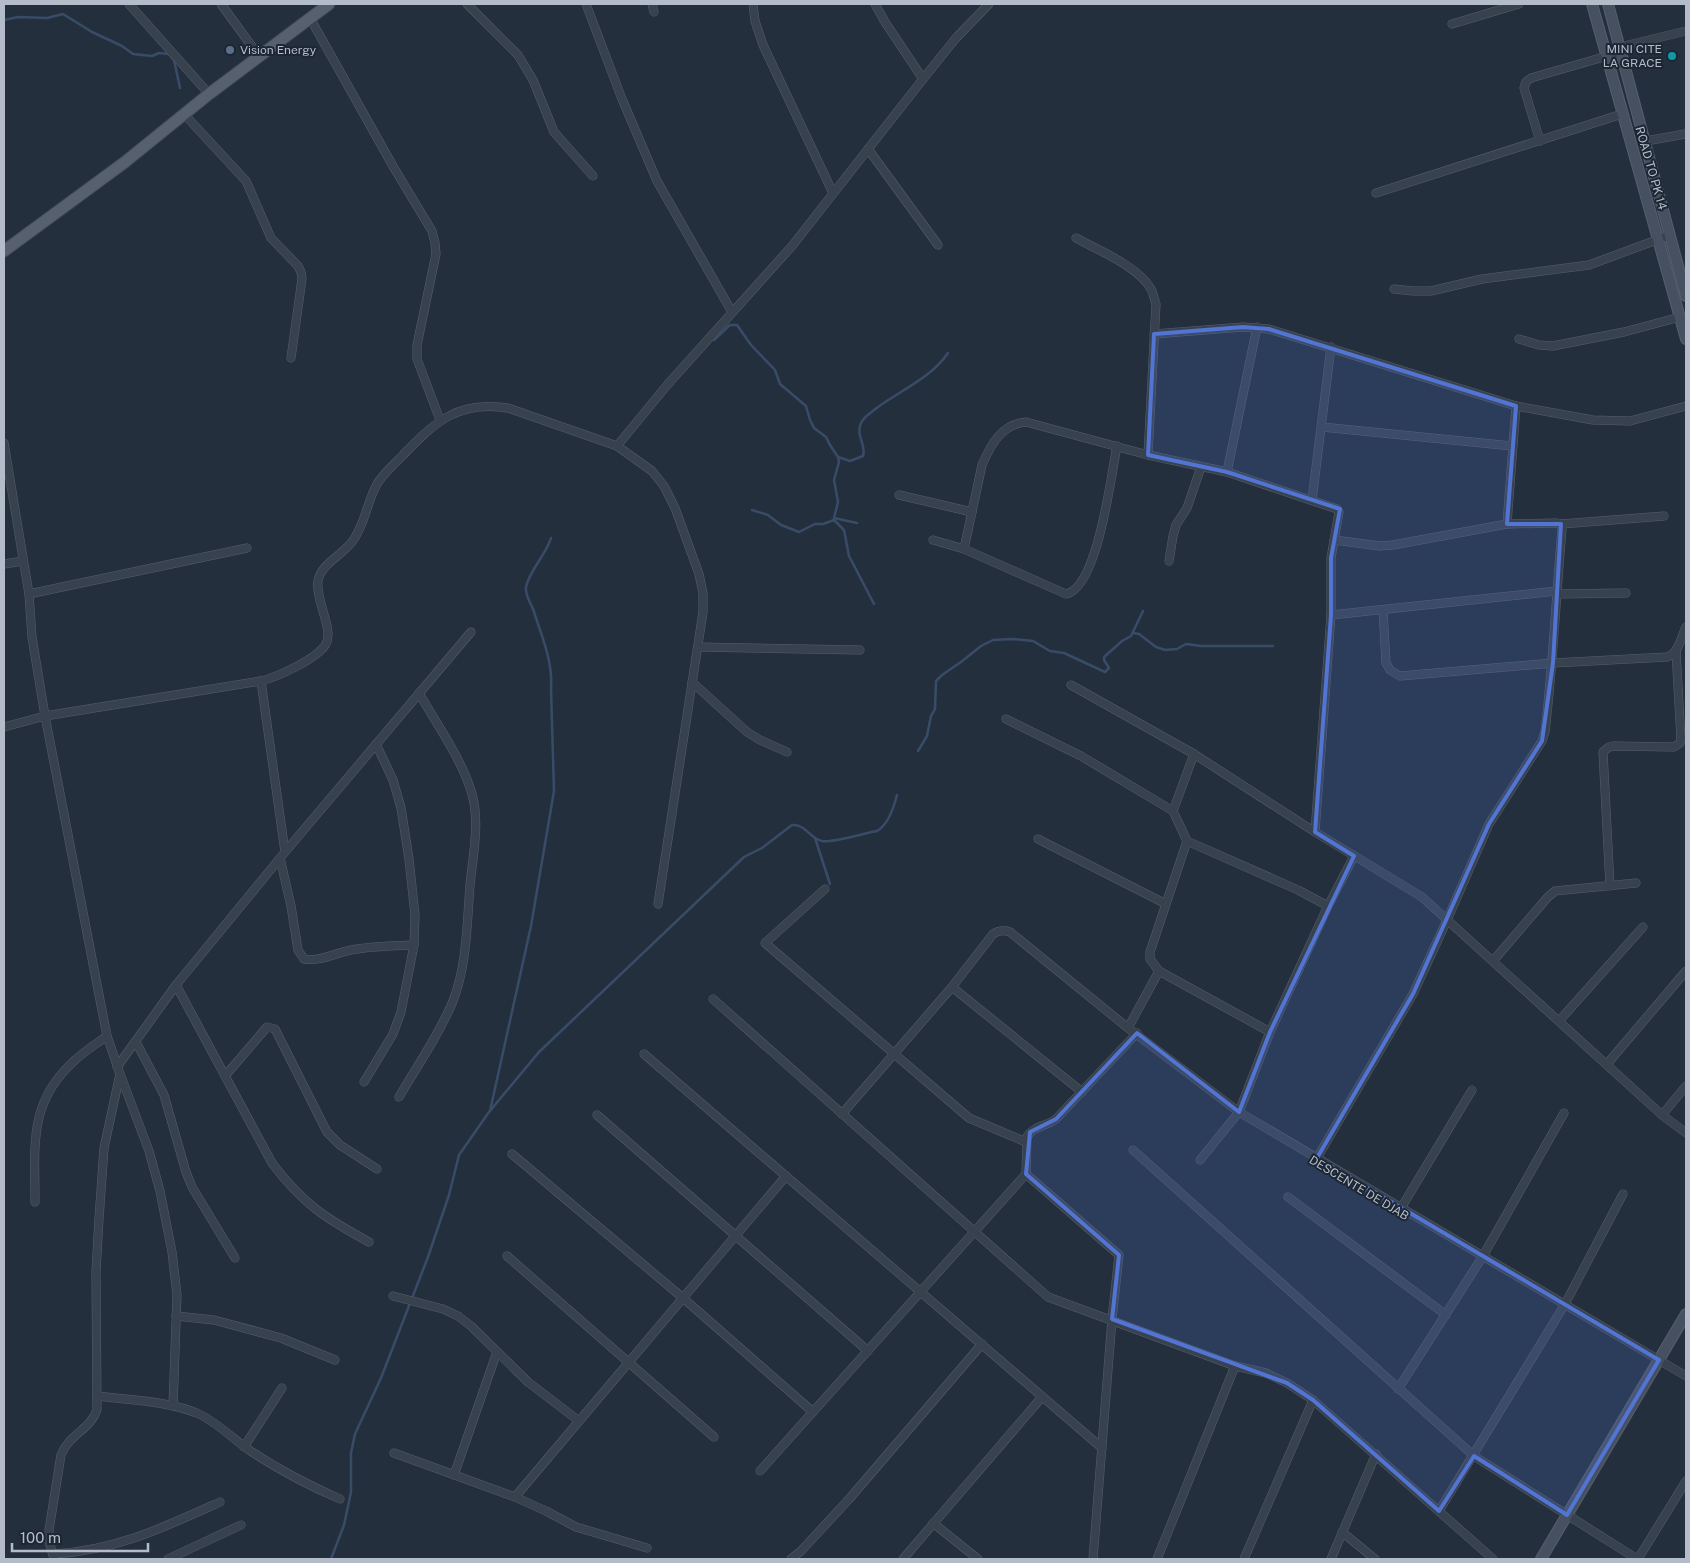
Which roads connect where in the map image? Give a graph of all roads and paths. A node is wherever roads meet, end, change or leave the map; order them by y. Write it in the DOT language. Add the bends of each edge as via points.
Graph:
graph roads {
  1 [pos="130,4"];
  2 [pos="221,4"];
  3 [pos="467,4"];
  4 [pos="586,4"];
  5 [pos="753,4"];
  6 [pos="875,4"];
  7 [pos="989,4"];
  8 [pos="1519,4"];
  9 [pos="1592,4"];
  10 [pos="1608,4"];
  11 [pos="322,6"];
  12 [pos="310,18"];
  13 [pos="1452,24"];
  14 [pos="1686,30"];
  15 [pos="1621,50"];
  16 [pos="259,56"];
  17 [pos="1607,56"];
  18 [pos="923,79"];
  19 [pos="209,94"];
  20 [pos="184,114"];
  21 [pos="1622,114"];
  22 [pos="1685,134"];
  23 [pos="1540,141"];
  24 [pos="1646,141"];
  25 [pos="868,150"];
  26 [pos="593,176"];
  27 [pos="833,193"];
  28 [pos="1376,193"];
  29 [pos="1670,235"];
  30 [pos="1076,238"];
  31 [pos="1658,239"];
  32 [pos="938,245"];
  33 [pos="4,251"];
  34 [pos="1682,262"];
  35 [pos="1394,289"];
  36 [pos="1686,296"];
  37 [pos="732,312"];
  38 [pos="1680,317"];
  39 [pos="1257,327"];
  40 [pos="1154,334"];
  41 [pos="1519,339"];
  42 [pos="1686,339"];
  43 [pos="1331,347"];
  44 [pos="291,358"];
  45 [pos="1516,406"];
  46 [pos="1686,406"];
  47 [pos="440,420"];
  48 [pos="1322,427"];
  49 [pos="4,442"];
  50 [pos="617,446"];
  51 [pos="1117,446"];
  52 [pos="1512,446"];
  53 [pos="1148,455"];
  54 [pos="1201,467"];
  55 [pos="1227,472"];
  56 [pos="899,495"];
  57 [pos="1312,500"];
  58 [pos="972,512"];
  59 [pos="1664,516"];
  60 [pos="1507,524"];
  61 [pos="1561,524"];
  62 [pos="933,540"];
  63 [pos="1334,540"];
  64 [pos="247,548"];
  65 [pos="964,549"];
  66 [pos="24,561"];
  67 [pos="1169,561"];
  68 [pos="4,564"];
  69 [pos="1557,593"];
  70 [pos="1626,593"];
  71 [pos="29,594"];
  72 [pos="1382,610"];
  73 [pos="1332,615"];
  74 [pos="1686,627"];
  75 [pos="471,632"];
  76 [pos="698,647"];
  77 [pos="860,650"];
  78 [pos="1676,651"];
  79 [pos="1553,663"];
  80 [pos="261,681"];
  81 [pos="692,682"];
  82 [pos="1072,685"];
  83 [pos="1683,686"];
  84 [pos="419,693"];
  85 [pos="45,716"];
  86 [pos="1006,719"];
  87 [pos="4,726"];
  88 [pos="376,744"];
  89 [pos="787,752"];
  90 [pos="1194,754"];
  91 [pos="1173,811"];
  92 [pos="1315,832"];
  93 [pos="1038,840"];
  94 [pos="1188,842"];
  95 [pos="282,855"];
  96 [pos="1354,856"];
  97 [pos="1636,883"];
  98 [pos="1610,886"];
  99 [pos="825,889"];
  100 [pos="658,904"];
  101 [pos="1166,904"];
  102 [pos="1328,906"];
  103 [pos="1447,920"];
  104 [pos="1643,927"];
  105 [pos="414,945"];
  106 [pos="1493,961"];
  107 [pos="1159,971"];
  108 [pos="1686,972"];
  109 [pos="176,985"];
  110 [pos="952,987"];
  111 [pos="713,999"];
  112 [pos="1559,1021"];
  113 [pos="1128,1028"];
  114 [pos="1270,1032"];
  115 [pos="1137,1033"];
  116 [pos="107,1036"];
  117 [pos="136,1042"];
  118 [pos="644,1054"];
  119 [pos="894,1054"];
  120 [pos="1607,1064"];
  121 [pos="119,1071"];
  122 [pos="225,1076"];
  123 [pos="364,1082"];
  124 [pos="1686,1086"];
  125 [pos="1472,1090"];
  126 [pos="1082,1092"];
  127 [pos="399,1097"];
  128 [pos="1238,1113"];
  129 [pos="1564,1113"];
  130 [pos="842,1114"];
  131 [pos="597,1115"];
  132 [pos="1662,1115"];
  133 [pos="1686,1133"];
  134 [pos="1026,1142"];
  135 [pos="1133,1150"];
  136 [pos="512,1154"];
  137 [pos="1317,1158"];
  138 [pos="1200,1160"];
  139 [pos="377,1169"];
  140 [pos="1026,1174"];
  141 [pos="786,1176"];
  142 [pos="1623,1194"];
  143 [pos="1288,1197"];
  144 [pos="35,1202"];
  145 [pos="1401,1208"];
  146 [pos="975,1232"];
  147 [pos="736,1236"];
  148 [pos="369,1242"];
  149 [pos="507,1256"];
  150 [pos="235,1258"];
  151 [pos="1482,1258"];
  152 [pos="920,1292"];
  153 [pos="394,1296"];
  154 [pos="683,1298"];
  155 [pos="1565,1304"];
  156 [pos="1446,1314"];
  157 [pos="1686,1314"];
  158 [pos="176,1316"];
  159 [pos="1112,1319"];
  160 [pos="982,1344"];
  161 [pos="868,1351"];
  162 [pos="497,1352"];
  163 [pos="335,1360"];
  164 [pos="1659,1360"];
  165 [pos="629,1362"];
  166 [pos="1235,1366"];
  167 [pos="1686,1376"];
  168 [pos="282,1388"];
  169 [pos="1398,1389"];
  170 [pos="97,1396"];
  171 [pos="1042,1396"];
  172 [pos="1313,1400"];
  173 [pos="173,1406"];
  174 [pos="813,1412"];
  175 [pos="579,1421"];
  176 [pos="714,1437"];
  177 [pos="244,1447"];
  178 [pos="1102,1448"];
  179 [pos="394,1453"];
  180 [pos="1376,1454"];
  181 [pos="1474,1456"];
  182 [pos="760,1471"];
  183 [pos="454,1475"];
  184 [pos="1686,1481"];
  185 [pos="515,1497"];
  186 [pos="340,1499"];
  187 [pos="220,1502"];
  188 [pos="1439,1511"];
  189 [pos="1568,1515"];
  190 [pos="933,1523"];
  191 [pos="242,1525"];
  192 [pos="1342,1532"];
  193 [pos="647,1548"];
  194 [pos="53,1557"];
  195 [pos="168,1559"];
  196 [pos="790,1559"];
  197 [pos="903,1559"];
  198 [pos="978,1559"];
  199 [pos="1093,1559"];
  200 [pos="1157,1559"];
  201 [pos="1244,1559"];
  202 [pos="1331,1559"];
  203 [pos="1375,1559"];
  204 [pos="1493,1559"];
  205 [pos="1541,1559"];
  206 [pos="1638,1559"];
  1 -- 19 [label="street"];
  2 -- 16 [label="street"];
  3 -- 26 [label="street" via="518,55 533,80 554,132"];
  4 -- 37 [label="street" via="657,181"];
  5 -- 27 [label="street" via="763,45"];
  6 -- 18 [label="street"];
  7 -- 18 [label="street"];
  8 -- 13 [label="street"];
  9 -- 17 [label="main road, ROAD TO PK 14"];
  10 -- 15 [label="main road, ROAD TO PK 14"];
  11 -- 12 [label="main road"];
  12 -- 16 [label="main road"];
  12 -- 47 [label="street" via="432,231 436,254 420,328 417,359"];
  14 -- 15 [label="street"];
  15 -- 17 [label="street"];
  15 -- 24 [label="main road, ROAD TO PK 14"];
  16 -- 19 [label="main road"];
  17 -- 21 [label="main road, ROAD TO PK 14"];
  17 -- 23 [label="street" via="1526,82 1524,88"];
  18 -- 25 [label="street"];
  19 -- 20 [label="main road"];
  20 -- 33 [label="main road"];
  20 -- 44 [label="street" via="246,181 271,238 301,272"];
  21 -- 23 [label="street"];
  21 -- 31 [label="main road, ROAD TO PK 14"];
  22 -- 24 [label="street"];
  23 -- 28 [label="street"];
  24 -- 29 [label="main road, ROAD TO PK 14"];
  25 -- 27 [label="street"];
  25 -- 32 [label="street"];
  27 -- 37 [label="street" via="792,246"];
  29 -- 31 [label="street"];
  29 -- 34 [label="main road, ROAD TO PK 14"];
  30 -- 40 [label="street" via="1126,266 1151,289 1156,304"];
  31 -- 35 [label="street" via="1589,265 1482,279 1431,291"];
  31 -- 38 [label="main road, ROAD TO PK 14"];
  34 -- 36 [label="main road, ROAD TO PK 14"];
  37 -- 50 [label="street"];
  38 -- 41 [label="street" via="1553,346 1538,346"];
  38 -- 42 [label="main road, ROAD TO PK 14"];
  39 -- 40 [label="street"];
  39 -- 43 [label="street"];
  39 -- 55 [label="street"];
  40 -- 53 [label="street"];
  43 -- 45 [label="street"];
  43 -- 48 [label="street"];
  45 -- 46 [label="street" via="1593,420 1630,421"];
  45 -- 52 [label="street"];
  47 -- 50 [label="street" via="478,407 508,408"];
  47 -- 80 [label="street" via="382,476 359,532 323,569 317,591 328,634 326,644 291,671"];
  48 -- 52 [label="street"];
  48 -- 57 [label="street"];
  49 -- 66 [label="street"];
  50 -- 76 [label="street" via="652,471 664,486 674,508 699,574 703,612"];
  51 -- 53 [label="street"];
  51 -- 58 [label="street" via="1017,422 994,441 987,454"];
  51 -- 65 [label="street" via="1099,540 1087,572 1072,593 1066,594"];
  52 -- 60 [label="street"];
  53 -- 54 [label="street"];
  54 -- 55 [label="street"];
  54 -- 67 [label="street" via="1176,525"];
  55 -- 57 [label="street"];
  56 -- 58 [label="street"];
  57 -- 63 [label="street" via="1339,512"];
  58 -- 65 [label="street"];
  59 -- 61 [label="street"];
  60 -- 61 [label="street"];
  60 -- 63 [label="street" via="1393,545"];
  61 -- 69 [label="street"];
  62 -- 65 [label="street"];
  63 -- 73 [label="street" via="1331,558"];
  64 -- 71 [label="street"];
  66 -- 68 [label="street"];
  66 -- 71 [label="street"];
  69 -- 70 [label="street"];
  69 -- 72 [label="street"];
  69 -- 79 [label="street"];
  71 -- 85 [label="street" via="32,637"];
  72 -- 73 [label="street"];
  72 -- 79 [label="street" via="1386,663 1400,676"];
  73 -- 92 [label="street"];
  74 -- 78 [label="street"];
  75 -- 84 [label="street"];
  76 -- 77 [label="street"];
  76 -- 81 [label="street"];
  78 -- 79 [label="street" via="1667,657"];
  78 -- 83 [label="street"];
  79 -- 103 [label="street" via="1542,741 1489,824"];
  80 -- 85 [label="street"];
  80 -- 95 [label="street"];
  81 -- 89 [label="street" via="747,732"];
  81 -- 100 [label="street"];
  82 -- 90 [label="street"];
  83 -- 98 [label="street" via="1680,743 1674,747 1613,746 1603,752"];
  84 -- 88 [label="street"];
  84 -- 127 [label="street" via="462,769 472,795 476,820 466,940 454,999"];
  85 -- 87 [label="street"];
  85 -- 116 [label="street"];
  86 -- 91 [label="street" via="1081,756"];
  88 -- 95 [label="street"];
  88 -- 105 [label="street" via="393,780 401,808 414,906"];
  90 -- 91 [label="street"];
  90 -- 92 [label="street"];
  91 -- 94 [label="street"];
  92 -- 96 [label="street"];
  93 -- 101 [label="street"];
  94 -- 101 [label="street"];
  94 -- 102 [label="street"];
  95 -- 105 [label="street" via="298,950 304,959 311,961 369,947"];
  95 -- 109 [label="street"];
  96 -- 102 [label="street"];
  96 -- 103 [label="street" via="1422,897"];
  97 -- 98 [label="street"];
  98 -- 106 [label="street" via="1555,891"];
  99 -- 119 [label="street" via="765,943"];
  101 -- 107 [label="street" via="1150,952 1150,959"];
  102 -- 114 [label="street"];
  103 -- 106 [label="street"];
  103 -- 137 [label="street" via="1413,994"];
  104 -- 112 [label="street"];
  105 -- 123 [label="street" via="401,1012 393,1034"];
  106 -- 112 [label="street"];
  107 -- 113 [label="street"];
  107 -- 114 [label="street"];
  108 -- 120 [label="street"];
  109 -- 117 [label="street"];
  109 -- 122 [label="street"];
  110 -- 113 [label="street" via="993,934 1004,930"];
  110 -- 119 [label="street"];
  110 -- 126 [label="street"];
  111 -- 130 [label="street"];
  112 -- 120 [label="street"];
  113 -- 115 [label="street"];
  114 -- 128 [label="street"];
  115 -- 126 [label="street"];
  115 -- 128 [label="street"];
  116 -- 121 [label="street"];
  116 -- 144 [label="street" via="62,1072 42,1104 35,1133"];
  117 -- 121 [label="street"];
  117 -- 150 [label="street" via="164,1095 192,1187"];
  118 -- 141 [label="street"];
  119 -- 130 [label="street"];
  119 -- 134 [label="street" via="969,1118"];
  120 -- 132 [label="street"];
  121 -- 158 [label="street" via="149,1151 160,1191 176,1273"];
  121 -- 170 [label="street" via="104,1148 96,1272"];
  122 -- 139 [label="street" via="267,1027 275,1029 327,1132 340,1145"];
  122 -- 148 [label="street" via="272,1163 290,1186 329,1220"];
  124 -- 132 [label="street"];
  125 -- 145 [label="street"];
  126 -- 134 [label="street" via="1051,1123 1030,1132"];
  128 -- 137 [label="street"];
  128 -- 138 [label="street"];
  128 -- 151 [label="street, DESCENTE DE DJAB" via="1341,1178"];
  129 -- 151 [label="street"];
  130 -- 146 [label="street"];
  131 -- 147 [label="street"];
  132 -- 133 [label="street"];
  134 -- 140 [label="street"];
  135 -- 169 [label="street"];
  136 -- 154 [label="street"];
  137 -- 145 [label="street"];
  140 -- 146 [label="street"];
  140 -- 159 [label="street" via="1119,1255"];
  141 -- 147 [label="street"];
  141 -- 152 [label="street"];
  142 -- 155 [label="street"];
  143 -- 156 [label="street"];
  145 -- 151 [label="street"];
  146 -- 152 [label="street"];
  146 -- 159 [label="street" via="1048,1296"];
  147 -- 154 [label="street"];
  147 -- 161 [label="street"];
  149 -- 165 [label="street"];
  151 -- 155 [label="street"];
  151 -- 156 [label="street"];
  152 -- 160 [label="street"];
  152 -- 161 [label="street"];
  153 -- 162 [label="street" via="458,1316"];
  154 -- 165 [label="street"];
  154 -- 174 [label="street"];
  155 -- 164 [label="street"];
  155 -- 181 [label="street"];
  156 -- 169 [label="street"];
  157 -- 164 [label="main road"];
  158 -- 163 [label="street" via="214,1320 281,1338"];
  158 -- 173 [label="street"];
  159 -- 166 [label="street"];
  159 -- 178 [label="street"];
  160 -- 171 [label="street"];
  160 -- 196 [label="street" via="850,1498 801,1552"];
  161 -- 174 [label="street"];
  162 -- 175 [label="street" via="528,1382"];
  162 -- 183 [label="street"];
  164 -- 167 [label="street"];
  164 -- 189 [label="main road"];
  165 -- 175 [label="street"];
  165 -- 176 [label="street"];
  166 -- 172 [label="street" via="1266,1373"];
  166 -- 200 [label="street"];
  168 -- 177 [label="street"];
  169 -- 181 [label="street"];
  170 -- 173 [label="street"];
  170 -- 194 [label="street" via="95,1417 65,1445 61,1455 49,1530"];
  171 -- 178 [label="street"];
  171 -- 190 [label="street"];
  172 -- 180 [label="street"];
  172 -- 201 [label="street"];
  173 -- 177 [label="street" via="198,1414"];
  174 -- 182 [label="street"];
  175 -- 185 [label="street"];
  177 -- 186 [label="street" via="279,1470"];
  178 -- 199 [label="street"];
  179 -- 183 [label="street"];
  180 -- 188 [label="street"];
  180 -- 192 [label="street"];
  181 -- 188 [label="street"];
  181 -- 189 [label="street"];
  183 -- 185 [label="street"];
  184 -- 206 [label="street"];
  185 -- 193 [label="street" via="576,1527"];
  187 -- 194 [label="street" via="151,1533"];
  188 -- 204 [label="street"];
  189 -- 205 [label="main road"];
  189 -- 206 [label="street"];
  190 -- 197 [label="street"];
  190 -- 198 [label="street"];
  191 -- 195 [label="street"];
  192 -- 202 [label="street"];
  192 -- 203 [label="street"];
}
